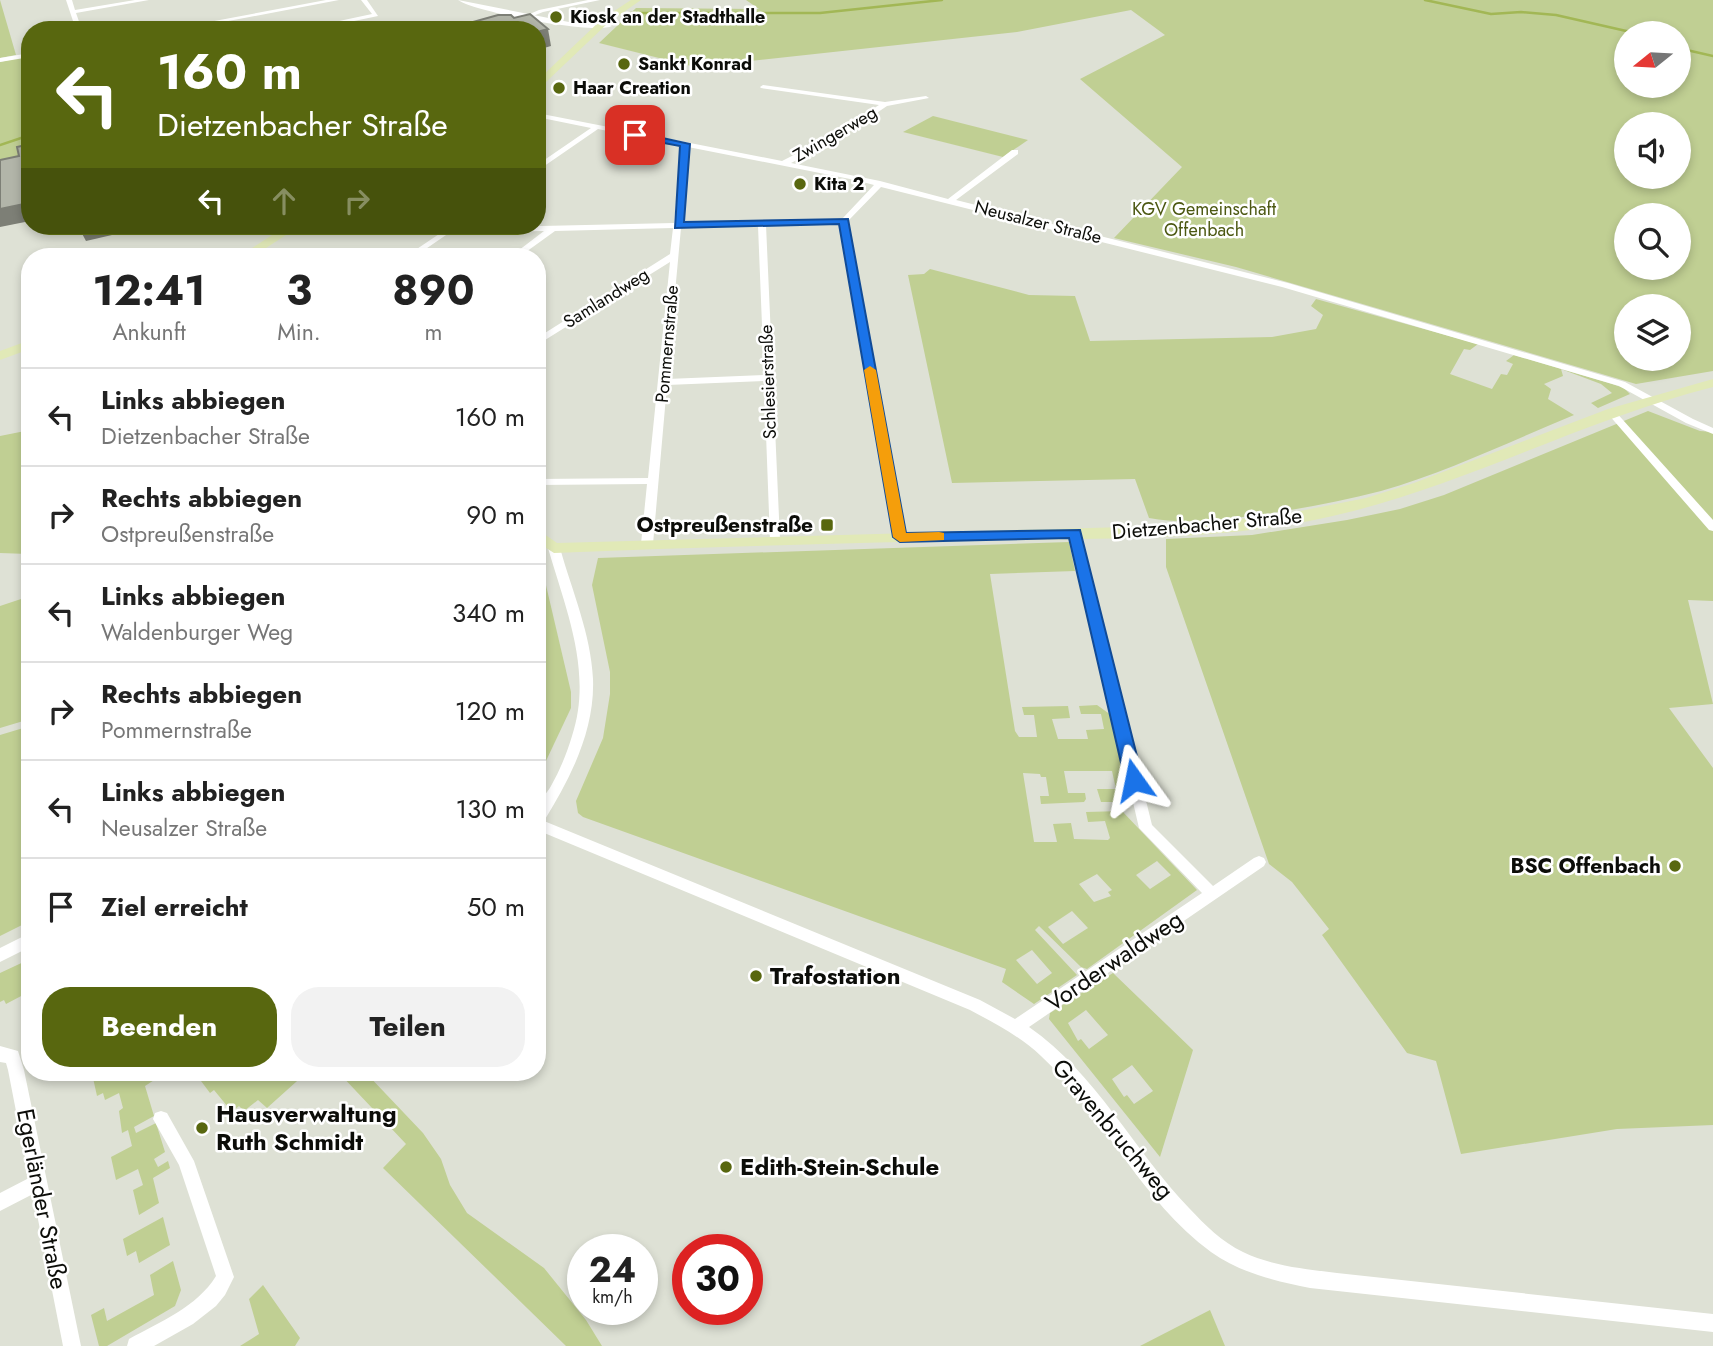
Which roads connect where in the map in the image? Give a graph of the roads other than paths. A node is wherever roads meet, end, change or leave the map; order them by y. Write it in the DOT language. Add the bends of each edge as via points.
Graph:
graph roads {
  1 [pos="69,0"];
  2 [pos="146,0"];
  3 [pos="336,0"];
  4 [pos="364,0"];
  5 [pos="462,0"];
  6 [pos="597,0"];
  7 [pos="637,0"];
  8 [pos="625,8"];
  9 [pos="73,12"];
  10 [pos="613,15"];
  11 [pos="528,16"];
  12 [pos="76,21"];
  13 [pos="219,21"];
  14 [pos="346,21"];
  15 [pos="572,24"];
  16 [pos="584,24"];
  17 [pos="603,29"];
  18 [pos="585,41"];
  19 [pos="21,56"];
  20 [pos="0,60"];
  21 [pos="546,77"];
  22 [pos="546,79"];
  23 [pos="763,87"];
  24 [pos="926,98"];
  25 [pos="885,104"];
  26 [pos="546,117"];
  27 [pos="597,127"];
  28 [pos="685,144"];
  29 [pos="1015,152"];
  30 [pos="546,163"];
  31 [pos="785,163"];
  32 [pos="880,183"];
  33 [pos="950,201"];
  34 [pos="844,221"];
  35 [pos="762,223"];
  36 [pos="678,226"];
  37 [pos="546,229"];
  38 [pos="552,229"];
  39 [pos="546,233"];
  40 [pos="279,235"];
  41 [pos="442,235"];
  42 [pos="544,235"];
  43 [pos="259,248"];
  44 [pos="422,248"];
  45 [pos="526,248"];
  46 [pos="676,254"];
  47 [pos="546,336"];
  48 [pos="21,348"];
  49 [pos="0,356"];
  50 [pos="767,378"];
  51 [pos="664,382"];
  52 [pos="1713,383"];
  53 [pos="1651,397"];
  54 [pos="1611,412"];
  55 [pos="1713,430"];
  56 [pos="654,481"];
  57 [pos="546,482"];
  58 [pos="1713,527"];
  59 [pos="1075,533"];
  60 [pos="900,537"];
  61 [pos="775,540"];
  62 [pos="546,541"];
  63 [pos="647,544"];
  64 [pos="554,548"];
  65 [pos="546,807"];
  66 [pos="546,826"];
  67 [pos="1259,862"];
  68 [pos="1212,894"];
  69 [pos="21,944"];
  70 [pos="0,955"];
  71 [pos="1016,1027"];
  72 [pos="4,1054"];
  73 [pos="161,1119"];
  74 [pos="39,1182"];
  75 [pos="0,1202"];
  76 [pos="1713,1323"];
  77 [pos="72,1346"];
  78 [pos="136,1346"];
  1 -- 9 [label="street"];
  2 -- 9 [label="street"];
  3 -- 13 [label="street"];
  4 -- 14 [label="street" via="376,15"];
  5 -- 11 [label="street"];
  6 -- 11 [label="street"];
  7 -- 8 [label="main road"];
  8 -- 10 [label="main road"];
  8 -- 17 [label="main road"];
  9 -- 12 [label="street"];
  10 -- 16 [label="street"];
  10 -- 17 [label="main road"];
  11 -- 15 [label="street"];
  15 -- 16 [label="street"];
  15 -- 17 [label="street"];
  15 -- 18 [label="street" via="583,32"];
  16 -- 17 [label="street"];
  17 -- 18 [label="main road"];
  17 -- 22 [label="main road" via="569,66"];
  18 -- 21 [label="main road"];
  19 -- 20 [label="street"];
  23 -- 25 [label="street"];
  24 -- 25 [label="street, Zwingerweg"];
  25 -- 31 [label="street, Zwingerweg"];
  26 -- 27 [label="street, Neusalzer Straße"];
  27 -- 28 [label="street, Neusalzer Straße"];
  27 -- 30 [label="street"];
  28 -- 31 [label="street, Neusalzer Straße"];
  28 -- 36 [label="street, Pommernstraße"];
  29 -- 33 [label="street"];
  31 -- 32 [label="street, Neusalzer Straße"];
  32 -- 33 [label="street, Neusalzer Straße"];
  32 -- 34 [label="street"];
  33 -- 53 [label="street, Neusalzer Straße" via="1285,285 1613,381"];
  34 -- 35 [label="street"];
  34 -- 60 [label="street"];
  35 -- 36 [label="street"];
  35 -- 50 [label="street, Schlesierstraße"];
  36 -- 38 [label="street"];
  36 -- 46 [label="street, Pommernstraße"];
  37 -- 38 [label="street"];
  38 -- 39 [label="street"];
  40 -- 43 [label="main road"];
  41 -- 44 [label="street"];
  42 -- 45 [label="street"];
  46 -- 47 [label="street, Samlandweg"];
  46 -- 51 [label="street, Pommernstraße"];
  48 -- 49 [label="main road"];
  50 -- 51 [label="street"];
  50 -- 61 [label="street, Schlesierstraße"];
  51 -- 56 [label="street, Pommernstraße"];
  52 -- 53 [label="main road, Dietzenbacher Straße"];
  53 -- 54 [label="main road, Dietzenbacher Straße"];
  53 -- 55 [label="street, Neusalzer Straße"];
  54 -- 58 [label="street"];
  54 -- 59 [label="main road, Dietzenbacher Straße" via="1440,480 1361,505 1248,525"];
  56 -- 57 [label="street"];
  56 -- 63 [label="street, Pommernstraße"];
  59 -- 60 [label="main road, Dietzenbacher Straße"];
  59 -- 68 [label="street" via="1146,828"];
  60 -- 61 [label="main road, Dietzenbacher Straße"];
  61 -- 63 [label="main road, Dietzenbacher Straße"];
  62 -- 64 [label="main road"];
  63 -- 64 [label="main road, Dietzenbacher Straße"];
  64 -- 65 [label="street" via="586,668 587,699 575,745"];
  66 -- 71 [label="street, Gravenbruchweg" via="975,1005"];
  67 -- 68 [label="street, Vorderwaldweg"];
  68 -- 71 [label="street, Vorderwaldweg"];
  69 -- 70 [label="street"];
  71 -- 76 [label="street, Gravenbruchweg" via="1067,1072 1165,1194 1217,1246 1240,1259 1328,1280"];
  72 -- 74 [label="street, Egerländer Straße" via="12,1056 16,1070"];
  73 -- 78 [label="street" via="186,1161 225,1276 218,1292 203,1306"];
  74 -- 75 [label="street"];
  74 -- 77 [label="street, Egerländer Straße"];
}
